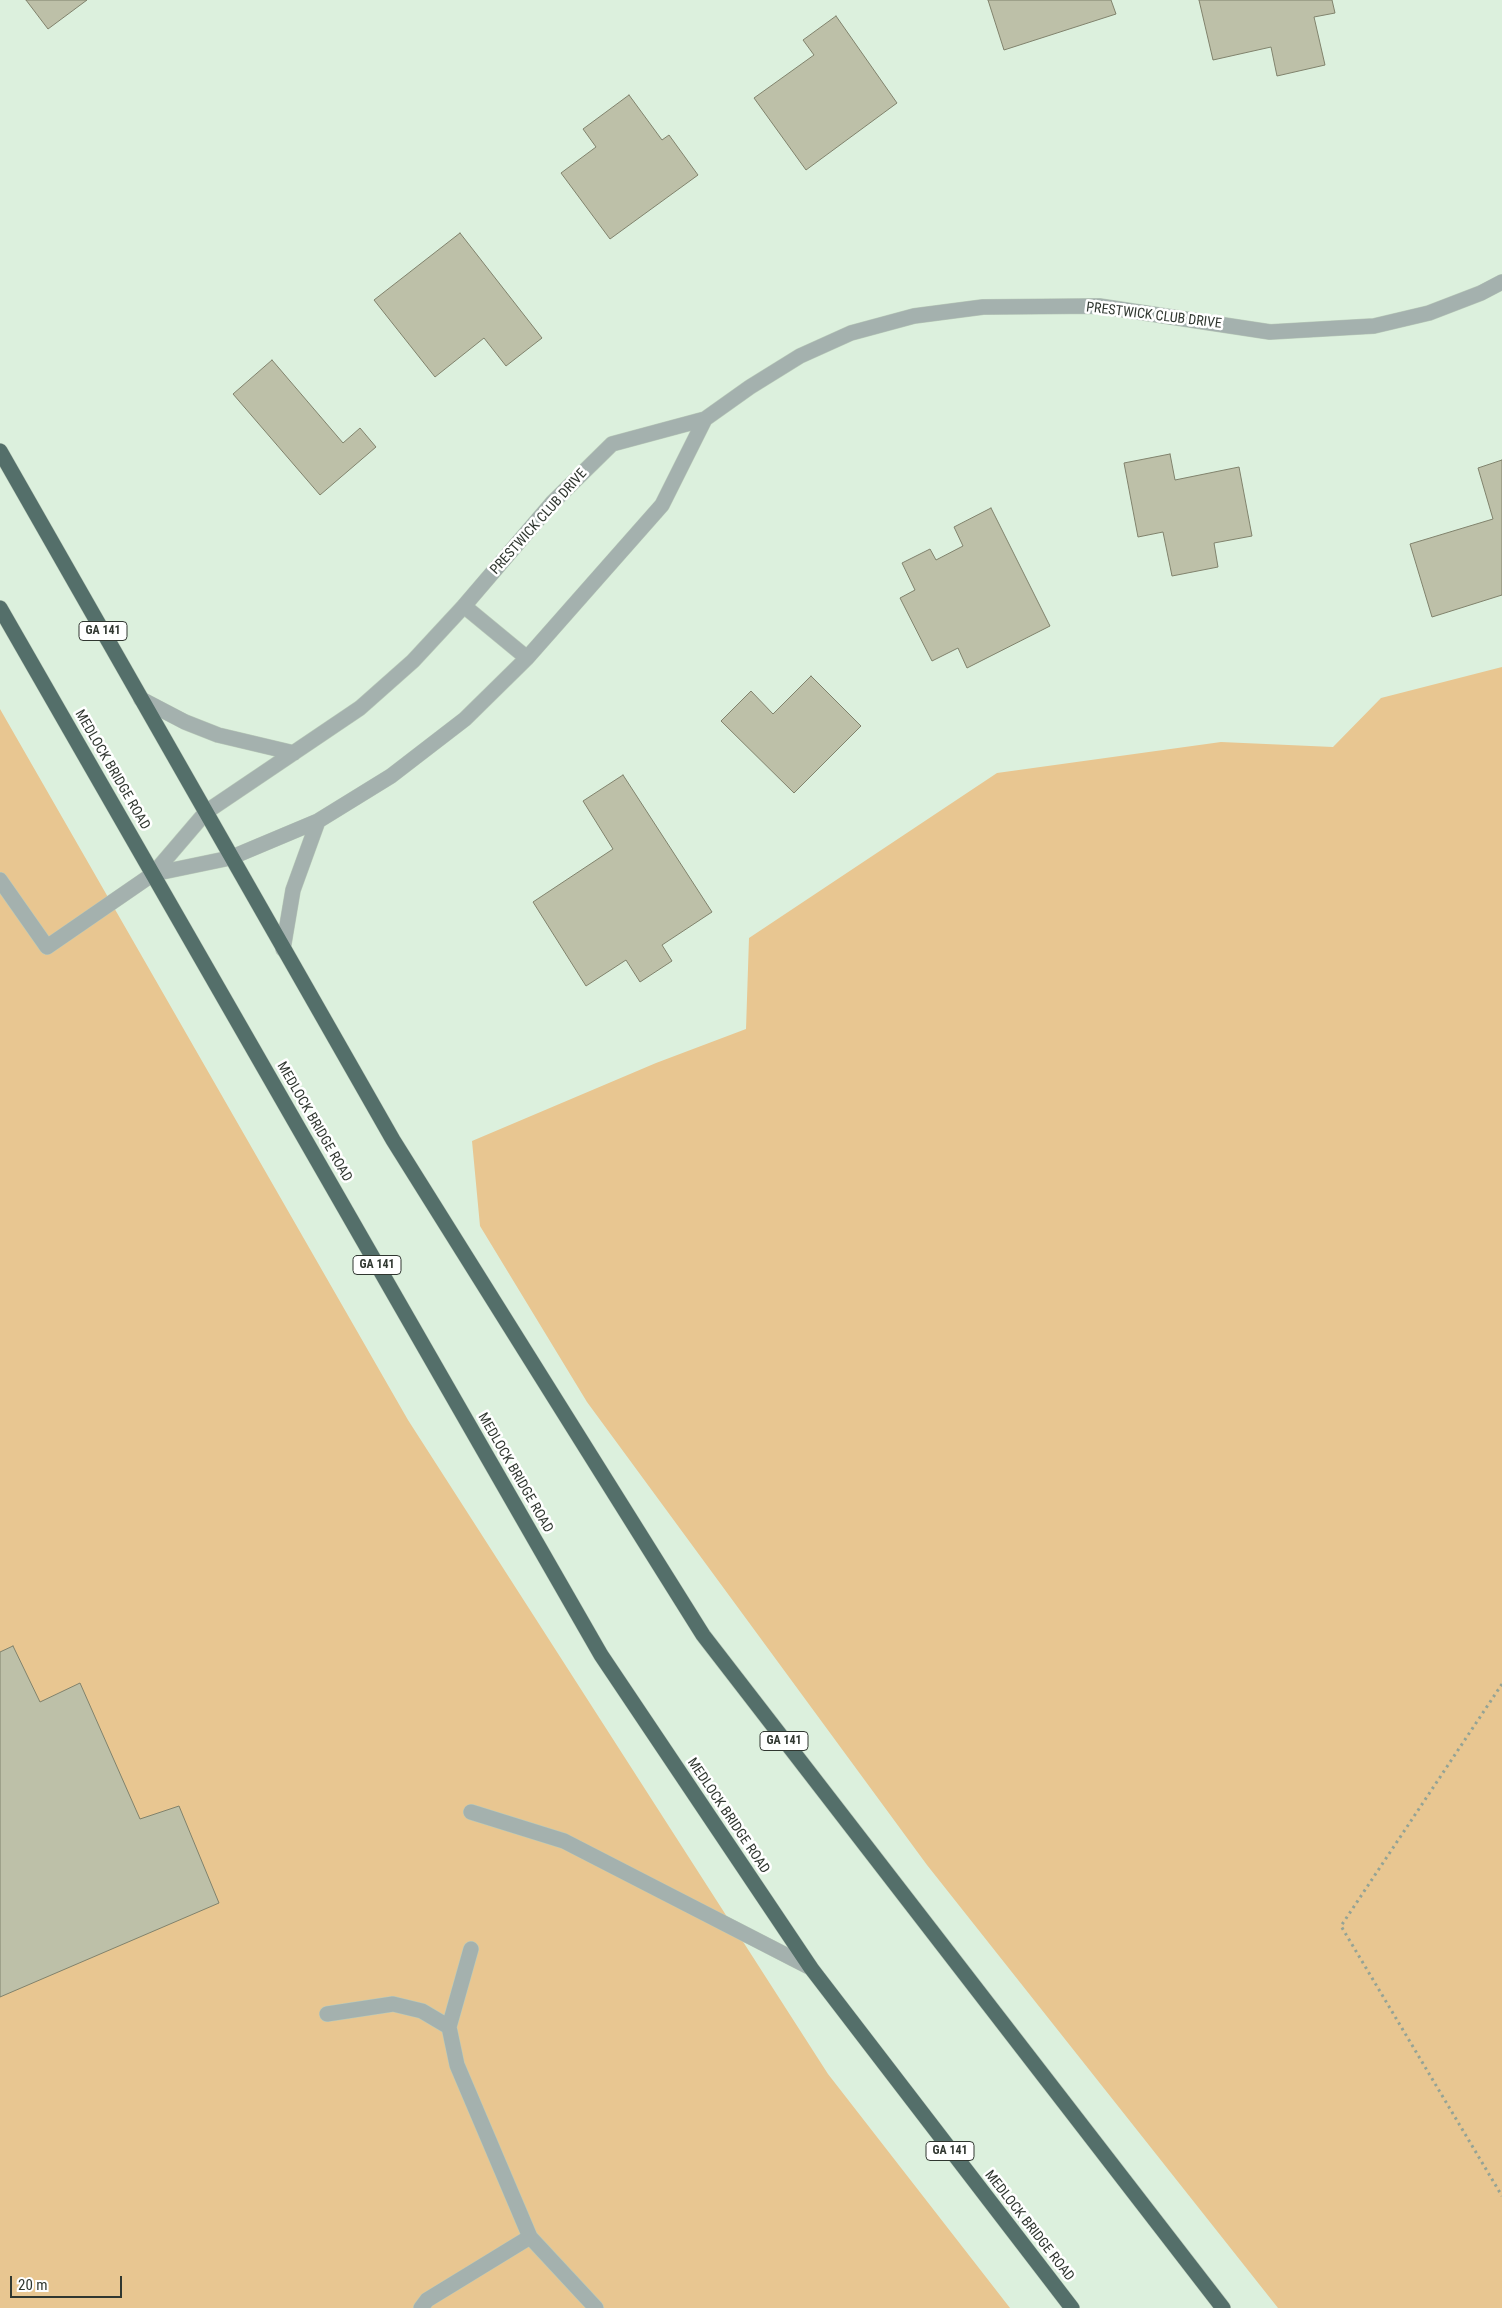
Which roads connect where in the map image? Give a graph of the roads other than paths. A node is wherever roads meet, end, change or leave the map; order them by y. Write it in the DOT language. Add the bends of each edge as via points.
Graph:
graph roads {
  1 [pos="1502,282"];
  2 [pos="705,419"];
  3 [pos="0,450"];
  4 [pos="464,606"];
  5 [pos="0,608"];
  6 [pos="527,658"];
  7 [pos="141,699"];
  8 [pos="294,753"];
  9 [pos="206,812"];
  10 [pos="318,821"];
  11 [pos="230,858"];
  12 [pos="153,874"];
  13 [pos="0,880"];
  14 [pos="283,949"];
  15 [pos="471,1812"];
  16 [pos="471,1949"];
  17 [pos="811,1968"];
  18 [pos="327,2014"];
  19 [pos="449,2027"];
  20 [pos="530,2237"];
  21 [pos="421,2308"];
  22 [pos="596,2308"];
  23 [pos="1072,2308"];
  24 [pos="1223,2308"];
  1 -- 2 [label="street, PRESTWICK CLUB DRIVE" via="1429,313 1374,326 1270,332 1100,306 983,307 914,316 851,333 800,356"];
  2 -- 4 [label="street, PRESTWICK CLUB DRIVE" via="612,444 553,502"];
  2 -- 6 [label="street, PRESTWICK CLUB DRIVE" via="662,505"];
  3 -- 7 [label="highway, GA 141"];
  4 -- 6 [label="street"];
  4 -- 8 [label="street, PRESTWICK CLUB DRIVE" via="413,661 360,708"];
  5 -- 12 [label="highway, MEDLOCK BRIDGE ROAD / GA 141"];
  6 -- 10 [label="street, PRESTWICK CLUB DRIVE" via="465,719 392,776"];
  7 -- 8 [label="street" via="184,722 218,734"];
  7 -- 9 [label="highway, GA 141"];
  8 -- 9 [label="street, PRESTWICK CLUB DRIVE"];
  9 -- 11 [label="highway, GA 141"];
  9 -- 12 [label="street, PRESTWICK CLUB DRIVE"];
  10 -- 11 [label="street, PRESTWICK CLUB DRIVE"];
  10 -- 14 [label="street" via="294,890"];
  11 -- 12 [label="street, PRESTWICK CLUB DRIVE"];
  11 -- 14 [label="highway, GA 141"];
  12 -- 13 [label="street" via="47,948"];
  12 -- 17 [label="highway, MEDLOCK BRIDGE ROAD / GA 141" via="601,1655"];
  14 -- 24 [label="highway, GA 141" via="393,1140 703,1636"];
  15 -- 17 [label="street" via="564,1842"];
  16 -- 19 [label="street"];
  17 -- 23 [label="highway, MEDLOCK BRIDGE ROAD / GA 141"];
  18 -- 19 [label="street" via="393,2004 422,2011"];
  19 -- 20 [label="street" via="457,2065"];
  20 -- 21 [label="street" via="427,2300"];
  20 -- 22 [label="street"];
}
